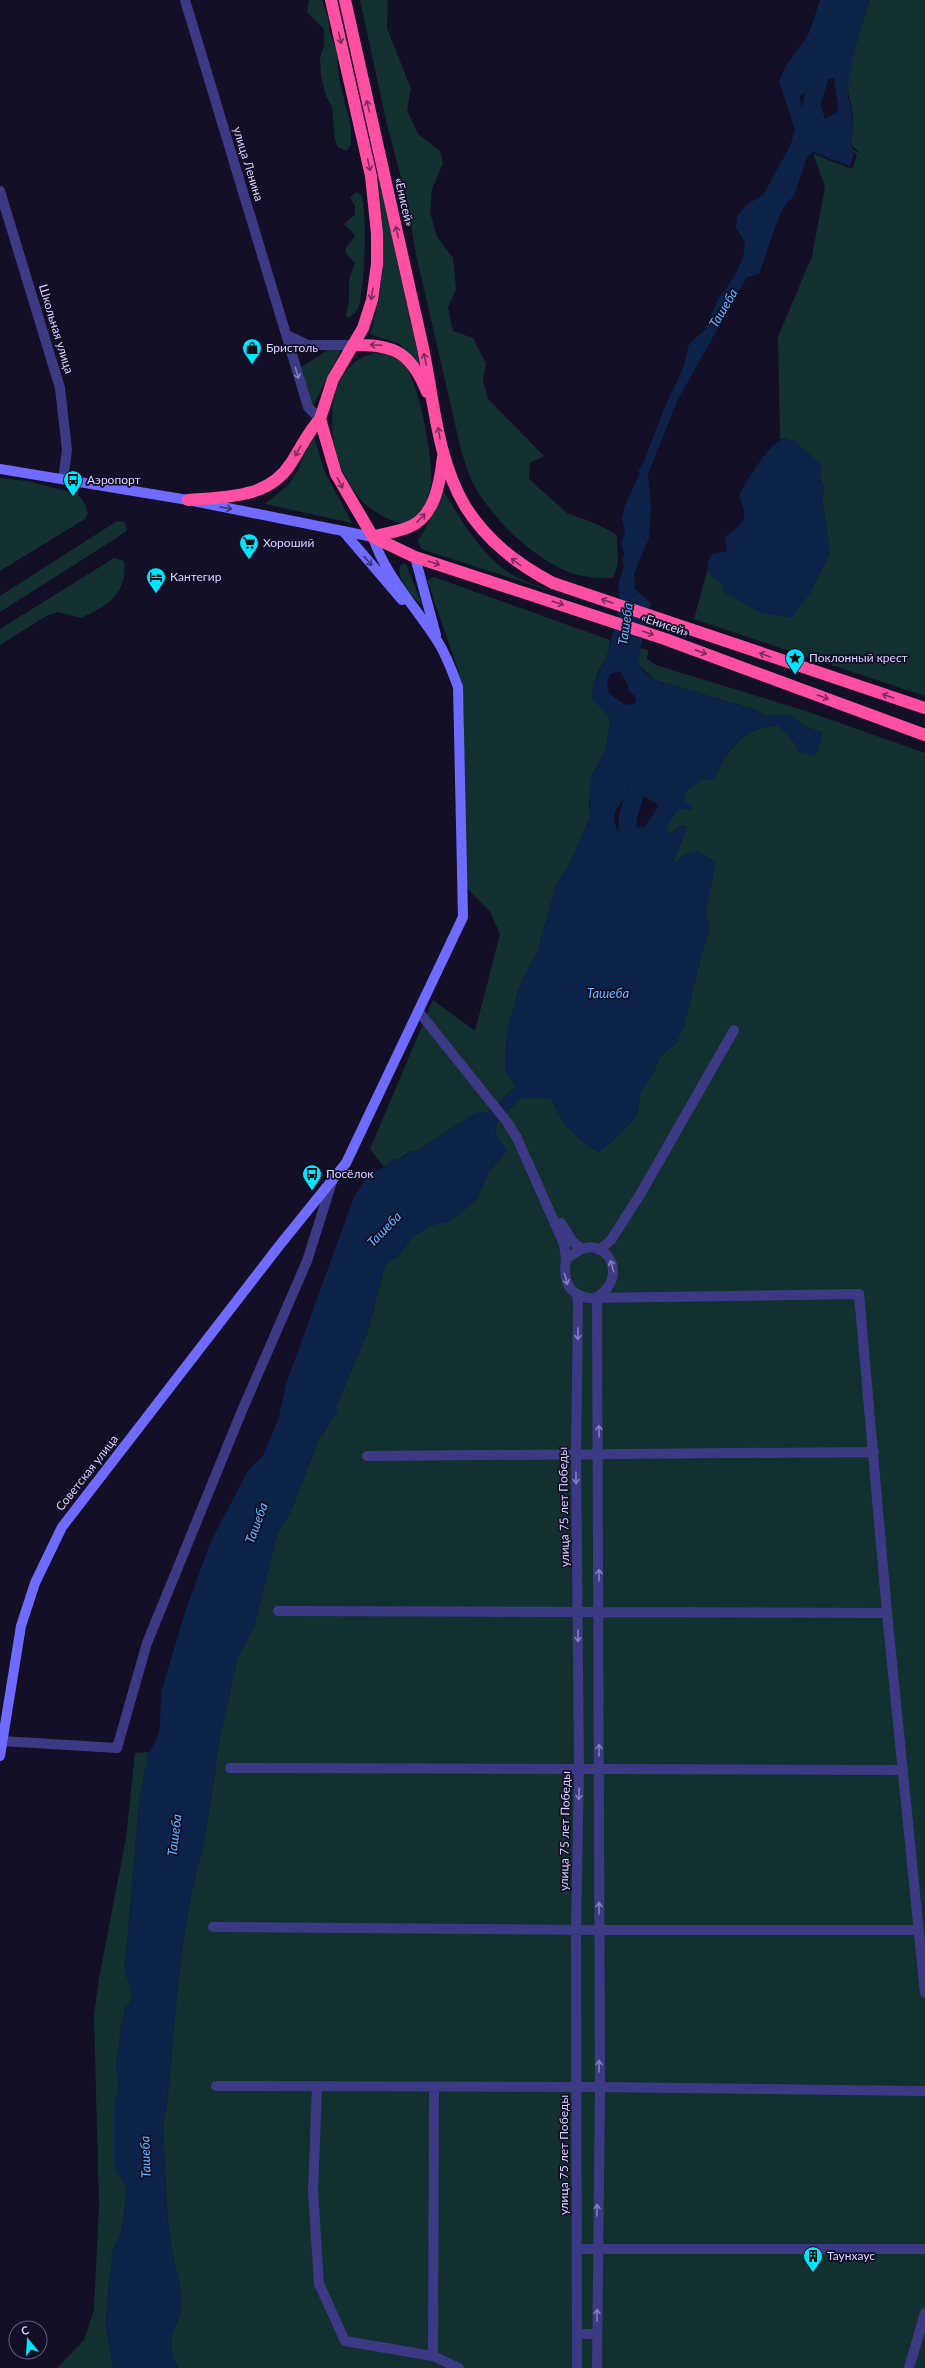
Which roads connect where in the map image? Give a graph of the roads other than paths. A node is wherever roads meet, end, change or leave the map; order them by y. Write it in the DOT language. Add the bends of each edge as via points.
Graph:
graph roads {
  1 [pos="185,0"];
  2 [pos="331,0"];
  3 [pos="345,0"];
  4 [pos="0,191"];
  5 [pos="287,335"];
  6 [pos="354,345"];
  7 [pos="435,411"];
  8 [pos="320,419"];
  9 [pos="443,454"];
  10 [pos="0,469"];
  11 [pos="63,479"];
  12 [pos="188,500"];
  13 [pos="343,531"];
  14 [pos="373,537"];
  15 [pos="414,557"];
  16 [pos="438,643"];
  17 [pos="925,708"];
  18 [pos="925,735"];
  19 [pos="419,1012"];
  20 [pos="734,1030"];
  21 [pos="517,1138"];
  22 [pos="332,1182"];
  23 [pos="582,1249"];
  24 [pos="599,1250"];
  25 [pos="566,1259"];
  26 [pos="576,1295"];
  27 [pos="597,1297"];
  28 [pos="874,1452"];
  29 [pos="576,1455"];
  30 [pos="599,1455"];
  31 [pos="367,1456"];
  32 [pos="278,1611"];
  33 [pos="578,1613"];
  34 [pos="887,1613"];
  35 [pos="599,1614"];
  36 [pos="2,1741"];
  37 [pos="0,1756"];
  38 [pos="230,1768"];
  39 [pos="579,1769"];
  40 [pos="599,1770"];
  41 [pos="903,1770"];
  42 [pos="213,1927"];
  43 [pos="576,1930"];
  44 [pos="599,1930"];
  45 [pos="918,1930"];
  46 [pos="925,1993"];
  47 [pos="216,2086"];
  48 [pos="317,2087"];
  49 [pos="576,2087"];
  50 [pos="600,2087"];
  51 [pos="434,2088"];
  52 [pos="925,2091"];
  53 [pos="577,2249"];
  54 [pos="596,2249"];
  55 [pos="925,2249"];
  56 [pos="925,2313"];
  57 [pos="577,2334"];
  58 [pos="597,2334"];
  59 [pos="433,2356"];
  60 [pos="459,2368"];
  61 [pos="578,2368"];
  62 [pos="597,2368"];
  63 [pos="909,2368"];
  1 -- 5 [label="street, улица Ленина"];
  2 -- 6 [label="highway, one-way" via="371,176 375,205 377,264 372,300 363,328"];
  7 -- 3 [label="highway, «Енисей», one-way"];
  4 -- 11 [label="street, Школьная улица" via="60,388 67,450"];
  5 -- 6 [label="street" via="308,345"];
  5 -- 8 [label="street, улица Ленина, one-way" via="308,407"];
  7 -- 6 [label="highway, «Енисей», one-way" via="421,378 406,357 390,347"];
  6 -- 8 [label="highway" via="333,379"];
  9 -- 7 [label="highway, «Енисей», one-way"];
  8 -- 12 [label="highway, one-way" via="306,434 284,473 274,482 242,495"];
  8 -- 14 [label="highway, one-way" via="336,474"];
  14 -- 9 [label="highway, «Енисей», one-way" via="408,528 421,521 438,488"];
  17 -- 9 [label="highway, «Енисей», one-way" via="553,583 528,570 508,556 478,525 465,505"];
  10 -- 11 [label="street"];
  11 -- 12 [label="street"];
  12 -- 13 [label="street, one-way"];
  13 -- 14 [label="street"];
  13 -- 16 [label="street, one-way"];
  14 -- 15 [label="highway, «Енисей»"];
  14 -- 16 [label="street" via="379,557"];
  15 -- 16 [label="street"];
  15 -- 18 [label="highway, «Енисей», one-way" via="665,639"];
  16 -- 19 [label="street, Советская улица" via="458,687 463,917"];
  19 -- 21 [label="street"];
  19 -- 22 [label="street, Советская улица" via="396,1055 359,1140"];
  20 -- 24 [label="street" via="640,1193 611,1240"];
  21 -- 23 [label="street" via="567,1234"];
  21 -- 25 [label="street" via="564,1244"];
  22 -- 36 [label="street, Советская улица" via="279,1246 62,1527 35,1583 21,1626"];
  22 -- 36 [label="street" via="307,1260 241,1413 147,1644 117,1748"];
  23 -- 24 [label="street"];
  23 -- 25 [label="street"];
  27 -- 24 [label="street, one-way" via="610,1286 614,1270 606,1255"];
  25 -- 26 [label="street, one-way" via="565,1280"];
  26 -- 27 [label="street"];
  26 -- 29 [label="street, улица 75 лет Победы, one-way"];
  27 -- 28 [label="street" via="859,1294"];
  30 -- 27 [label="street, one-way"];
  28 -- 30 [label="street"];
  28 -- 34 [label="street"];
  29 -- 30 [label="street"];
  29 -- 31 [label="street"];
  29 -- 33 [label="street, улица 75 лет Победы, one-way"];
  35 -- 30 [label="street, one-way"];
  32 -- 33 [label="street"];
  33 -- 35 [label="street"];
  33 -- 39 [label="street, улица 75 лет Победы, one-way"];
  34 -- 35 [label="street"];
  34 -- 41 [label="street"];
  40 -- 35 [label="street, one-way"];
  36 -- 37 [label="street, Советская улица"];
  38 -- 39 [label="street"];
  39 -- 40 [label="street"];
  39 -- 43 [label="street, улица 75 лет Победы, one-way"];
  40 -- 41 [label="street"];
  44 -- 40 [label="street, one-way"];
  41 -- 45 [label="street"];
  42 -- 43 [label="street"];
  43 -- 44 [label="street"];
  43 -- 49 [label="street, улица 75 лет Победы"];
  44 -- 45 [label="street"];
  50 -- 44 [label="street, one-way"];
  45 -- 46 [label="street"];
  47 -- 48 [label="street"];
  48 -- 51 [label="street"];
  48 -- 59 [label="street" via="313,2191 319,2284 345,2341"];
  49 -- 50 [label="street"];
  49 -- 51 [label="street"];
  49 -- 53 [label="street, улица 75 лет Победы"];
  50 -- 52 [label="street"];
  54 -- 50 [label="street, one-way"];
  51 -- 59 [label="street"];
  53 -- 54 [label="street"];
  53 -- 57 [label="street, улица 75 лет Победы"];
  54 -- 55 [label="street"];
  58 -- 54 [label="street, one-way"];
  56 -- 63 [label="street"];
  57 -- 58 [label="street"];
  57 -- 61 [label="street, улица 75 лет Победы"];
  58 -- 62 [label="street"];
  59 -- 60 [label="street"];
}
